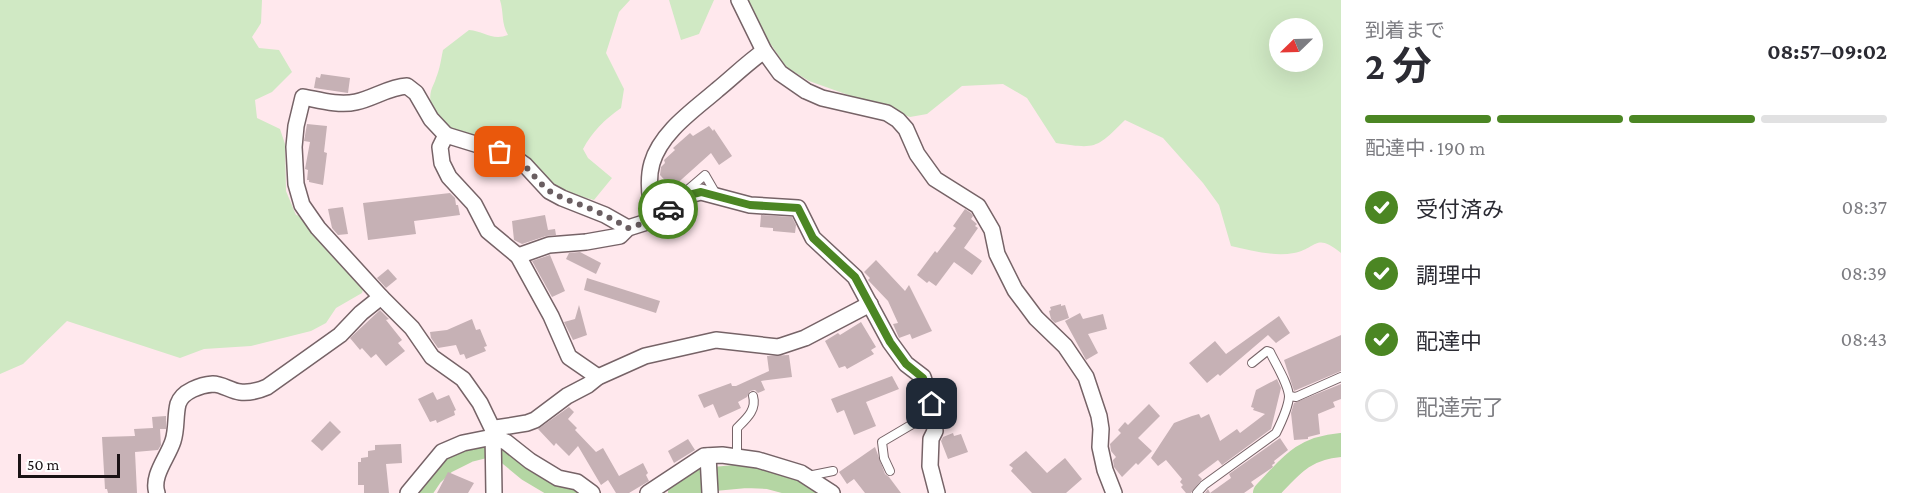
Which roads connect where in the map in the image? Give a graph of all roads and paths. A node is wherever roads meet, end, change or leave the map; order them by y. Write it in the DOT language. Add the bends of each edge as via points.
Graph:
graph roads {
  1 [pos="739,0"];
  2 [pos="764,51"];
  3 [pos="446,135"];
  4 [pos="654,218"];
  5 [pos="628,228"];
  6 [pos="518,256"];
  7 [pos="381,297"];
  8 [pos="870,304"];
  9 [pos="1252,363"];
  10 [pos="598,377"];
  11 [pos="1341,377"];
  12 [pos="753,396"];
  13 [pos="1289,396"];
  14 [pos="932,415"];
  15 [pos="494,442"];
  16 [pos="708,456"];
  17 [pos="737,457"];
  18 [pos="833,471"];
  19 [pos="890,471"];
  20 [pos="807,477"];
  21 [pos="709,484"];
  22 [pos="157,493"];
  23 [pos="408,493"];
  24 [pos="494,493"];
  25 [pos="592,493"];
  26 [pos="648,493"];
  27 [pos="832,493"];
  28 [pos="937,493"];
  29 [pos="1114,493"];
  30 [pos="1197,493"];
  1 -- 2 [label="street"];
  2 -- 4 [label="street" via="692,112 660,146 651,172"];
  2 -- 29 [label="street" via="780,73 806,91 887,113 898,120 935,179 978,206 992,230 997,254 1015,290 1065,346 1086,377 1099,416 1100,447"];
  3 -- 5 [label="street" via="511,155 549,190"];
  3 -- 6 [label="street" via="440,147 449,177 474,204 488,231"];
  3 -- 7 [label="street" via="407,86 355,103 303,97 294,147 302,205"];
  4 -- 5 [label="street"];
  4 -- 8 [label="street" via="689,195 701,192 765,207 798,208 813,238 855,277"];
  5 -- 6 [label="street" via="620,236 549,245"];
  6 -- 10 [label="street" via="569,357"];
  7 -- 15 [label="street" via="412,328 432,357 463,379 480,403"];
  7 -- 22 [label="street" via="340,335 267,387 238,392 214,384 184,394 178,403 174,440 159,472"];
  8 -- 10 [label="street" via="777,348 716,340 645,356"];
  8 -- 14 [label="street" via="890,342 906,364 923,378"];
  9 -- 13 [label="lane" via="1270,352"];
  10 -- 15 [label="street" via="535,420 501,426"];
  11 -- 13 [label="lane" via="1296,397"];
  12 -- 17 [label="lane" via="754,409 737,428"];
  13 -- 30 [label="lane" via="1276,433"];
  14 -- 19 [label="lane" via="882,442"];
  14 -- 28 [label="street" via="935,431 930,466"];
  15 -- 23 [label="street" via="463,443 442,452"];
  15 -- 24 [label="street"];
  15 -- 25 [label="street" via="506,442 558,478 577,482"];
  16 -- 17 [label="street"];
  16 -- 21 [label="street"];
  16 -- 26 [label="street"];
  17 -- 20 [label="street" via="777,465"];
  18 -- 20 [label="lane"];
  20 -- 27 [label="street"];
}
